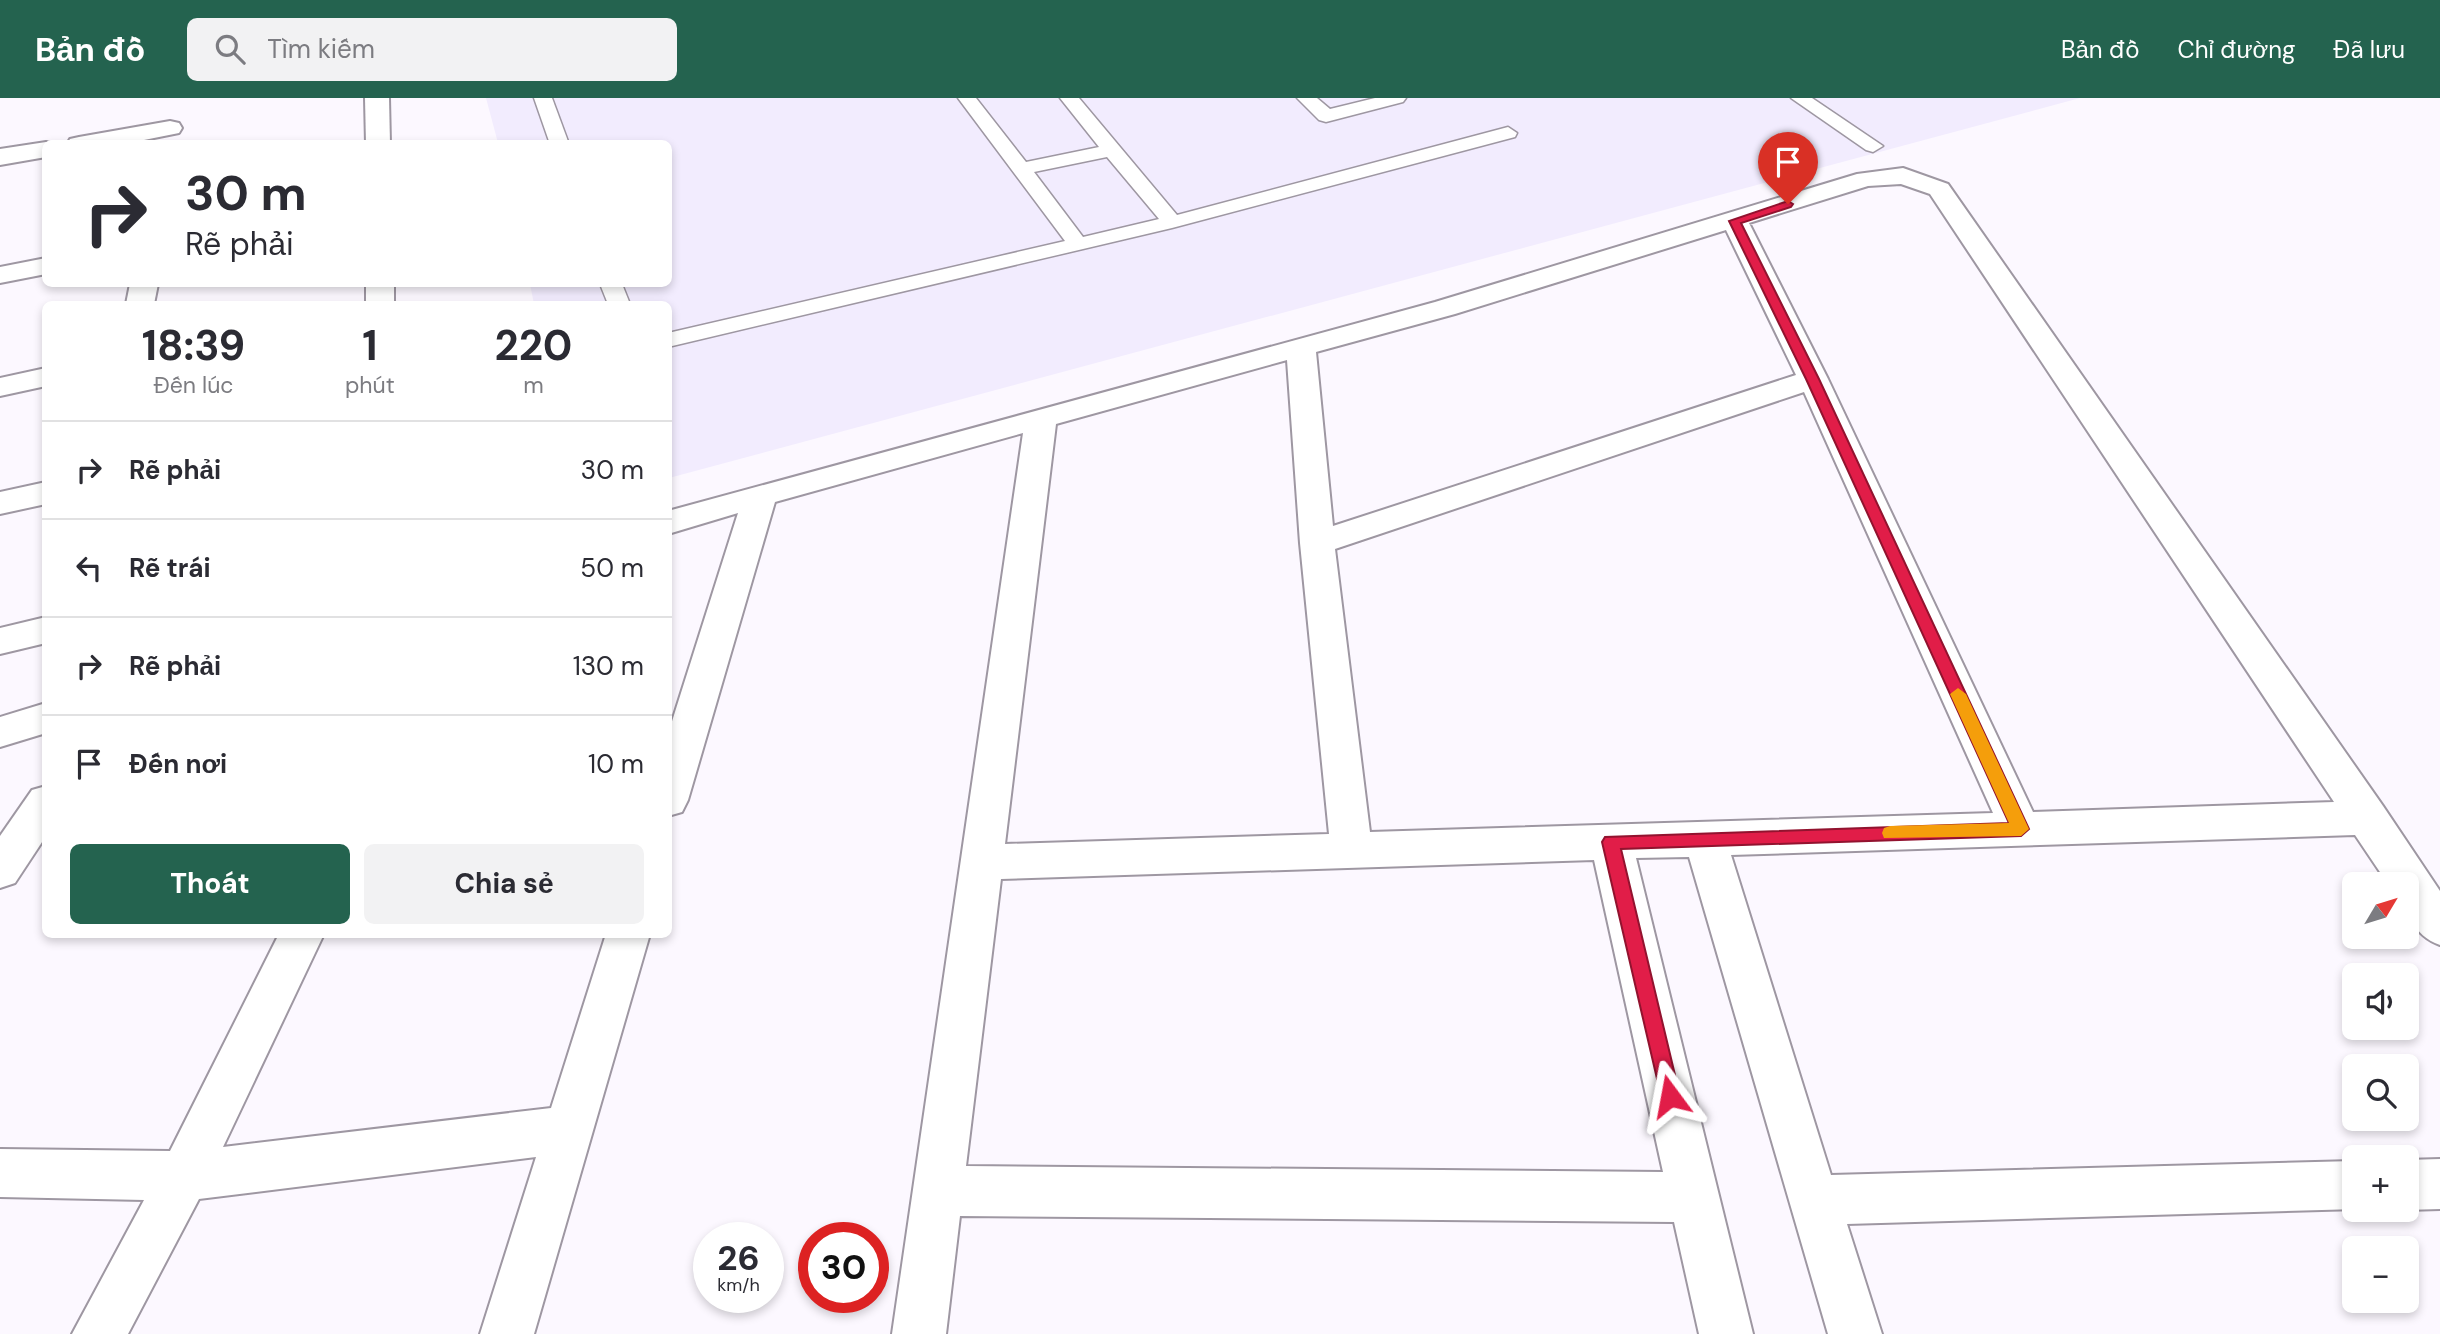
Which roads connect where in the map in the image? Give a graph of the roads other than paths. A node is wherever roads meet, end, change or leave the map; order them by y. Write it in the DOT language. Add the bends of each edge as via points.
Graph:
graph roads {
  1 [pos="377,98"];
  2 [pos="543,98"];
  3 [pos="967,98"];
  4 [pos="1069,98"];
  5 [pos="1306,98"];
  6 [pos="1397,98"];
  7 [pos="1800,98"];
  8 [pos="170,126"];
  9 [pos="1508,133"];
  10 [pos="99,140"];
  11 [pos="378,140"];
  12 [pos="559,140"];
  13 [pos="1873,145"];
  14 [pos="42,150"];
  15 [pos="1111,150"];
  16 [pos="0,157"];
  17 [pos="1021,169"];
  18 [pos="1735,221"];
  19 [pos="1171,222"];
  20 [pos="1078,244"];
  21 [pos="42,267"];
  22 [pos="0,275"];
  23 [pos="672,339"];
  24 [pos="1301,347"];
  25 [pos="42,378"];
  26 [pos="1813,379"];
  27 [pos="0,387"];
  28 [pos="1041,418"];
  29 [pos="42,494"];
  30 [pos="760,495"];
  31 [pos="0,503"];
  32 [pos="672,522"];
  33 [pos="1317,543"];
  34 [pos="42,630"];
  35 [pos="0,641"];
  36 [pos="42,719"];
  37 [pos="0,732"];
  38 [pos="672,787"];
  39 [pos="42,808"];
  40 [pos="2369,818"];
  41 [pos="2021,829"];
  42 [pos="1705,839"];
  43 [pos="1611,842"];
  44 [pos="1352,850"];
  45 [pos="982,862"];
  46 [pos="0,870"];
  47 [pos="2440,926"];
  48 [pos="300,938"];
  49 [pos="627,938"];
  50 [pos="570,1129"];
  51 [pos="0,1173"];
  52 [pos="184,1176"];
  53 [pos="2440,1184"];
  54 [pos="2419,1185"];
  55 [pos="2342,1186"];
  56 [pos="938,1191"];
  57 [pos="1694,1197"];
  58 [pos="1815,1200"];
  59 [pos="99,1334"];
  60 [pos="507,1334"];
  61 [pos="919,1334"];
  62 [pos="1726,1334"];
  63 [pos="1855,1334"];
  1 -- 11 [label="street"];
  2 -- 12 [label="lane"];
  3 -- 17 [label="lane"];
  4 -- 15 [label="lane"];
  5 -- 6 [label="lane" via="1326,116"];
  7 -- 13 [label="lane"];
  8 -- 10 [label="street"];
  9 -- 19 [label="lane"];
  14 -- 16 [label="street"];
  15 -- 17 [label="lane"];
  15 -- 19 [label="lane"];
  17 -- 20 [label="lane"];
  18 -- 24 [label="street"];
  18 -- 26 [label="street"];
  18 -- 40 [label="street" via="1883,176 1903,176 1939,189"];
  19 -- 20 [label="lane"];
  20 -- 23 [label="lane"];
  21 -- 22 [label="street"];
  24 -- 28 [label="street"];
  24 -- 33 [label="street"];
  25 -- 27 [label="street"];
  26 -- 33 [label="street"];
  26 -- 41 [label="street"];
  28 -- 30 [label="street"];
  28 -- 45 [label="street"];
  29 -- 31 [label="street"];
  30 -- 32 [label="street"];
  30 -- 38 [label="street"];
  33 -- 44 [label="street"];
  34 -- 35 [label="street"];
  36 -- 37 [label="street"];
  39 -- 46 [label="street"];
  40 -- 41 [label="street"];
  40 -- 47 [label="street"];
  41 -- 42 [label="street"];
  42 -- 43 [label="street"];
  42 -- 58 [label="street"];
  43 -- 44 [label="street"];
  43 -- 57 [label="street"];
  44 -- 45 [label="street"];
  45 -- 56 [label="street"];
  48 -- 52 [label="street"];
  49 -- 50 [label="street"];
  50 -- 52 [label="street"];
  50 -- 60 [label="street"];
  51 -- 52 [label="street"];
  52 -- 59 [label="street"];
  53 -- 54 [label="street"];
  55 -- 58 [label="street"];
  56 -- 57 [label="street"];
  56 -- 61 [label="street"];
  57 -- 62 [label="street"];
  58 -- 63 [label="street"];
}
